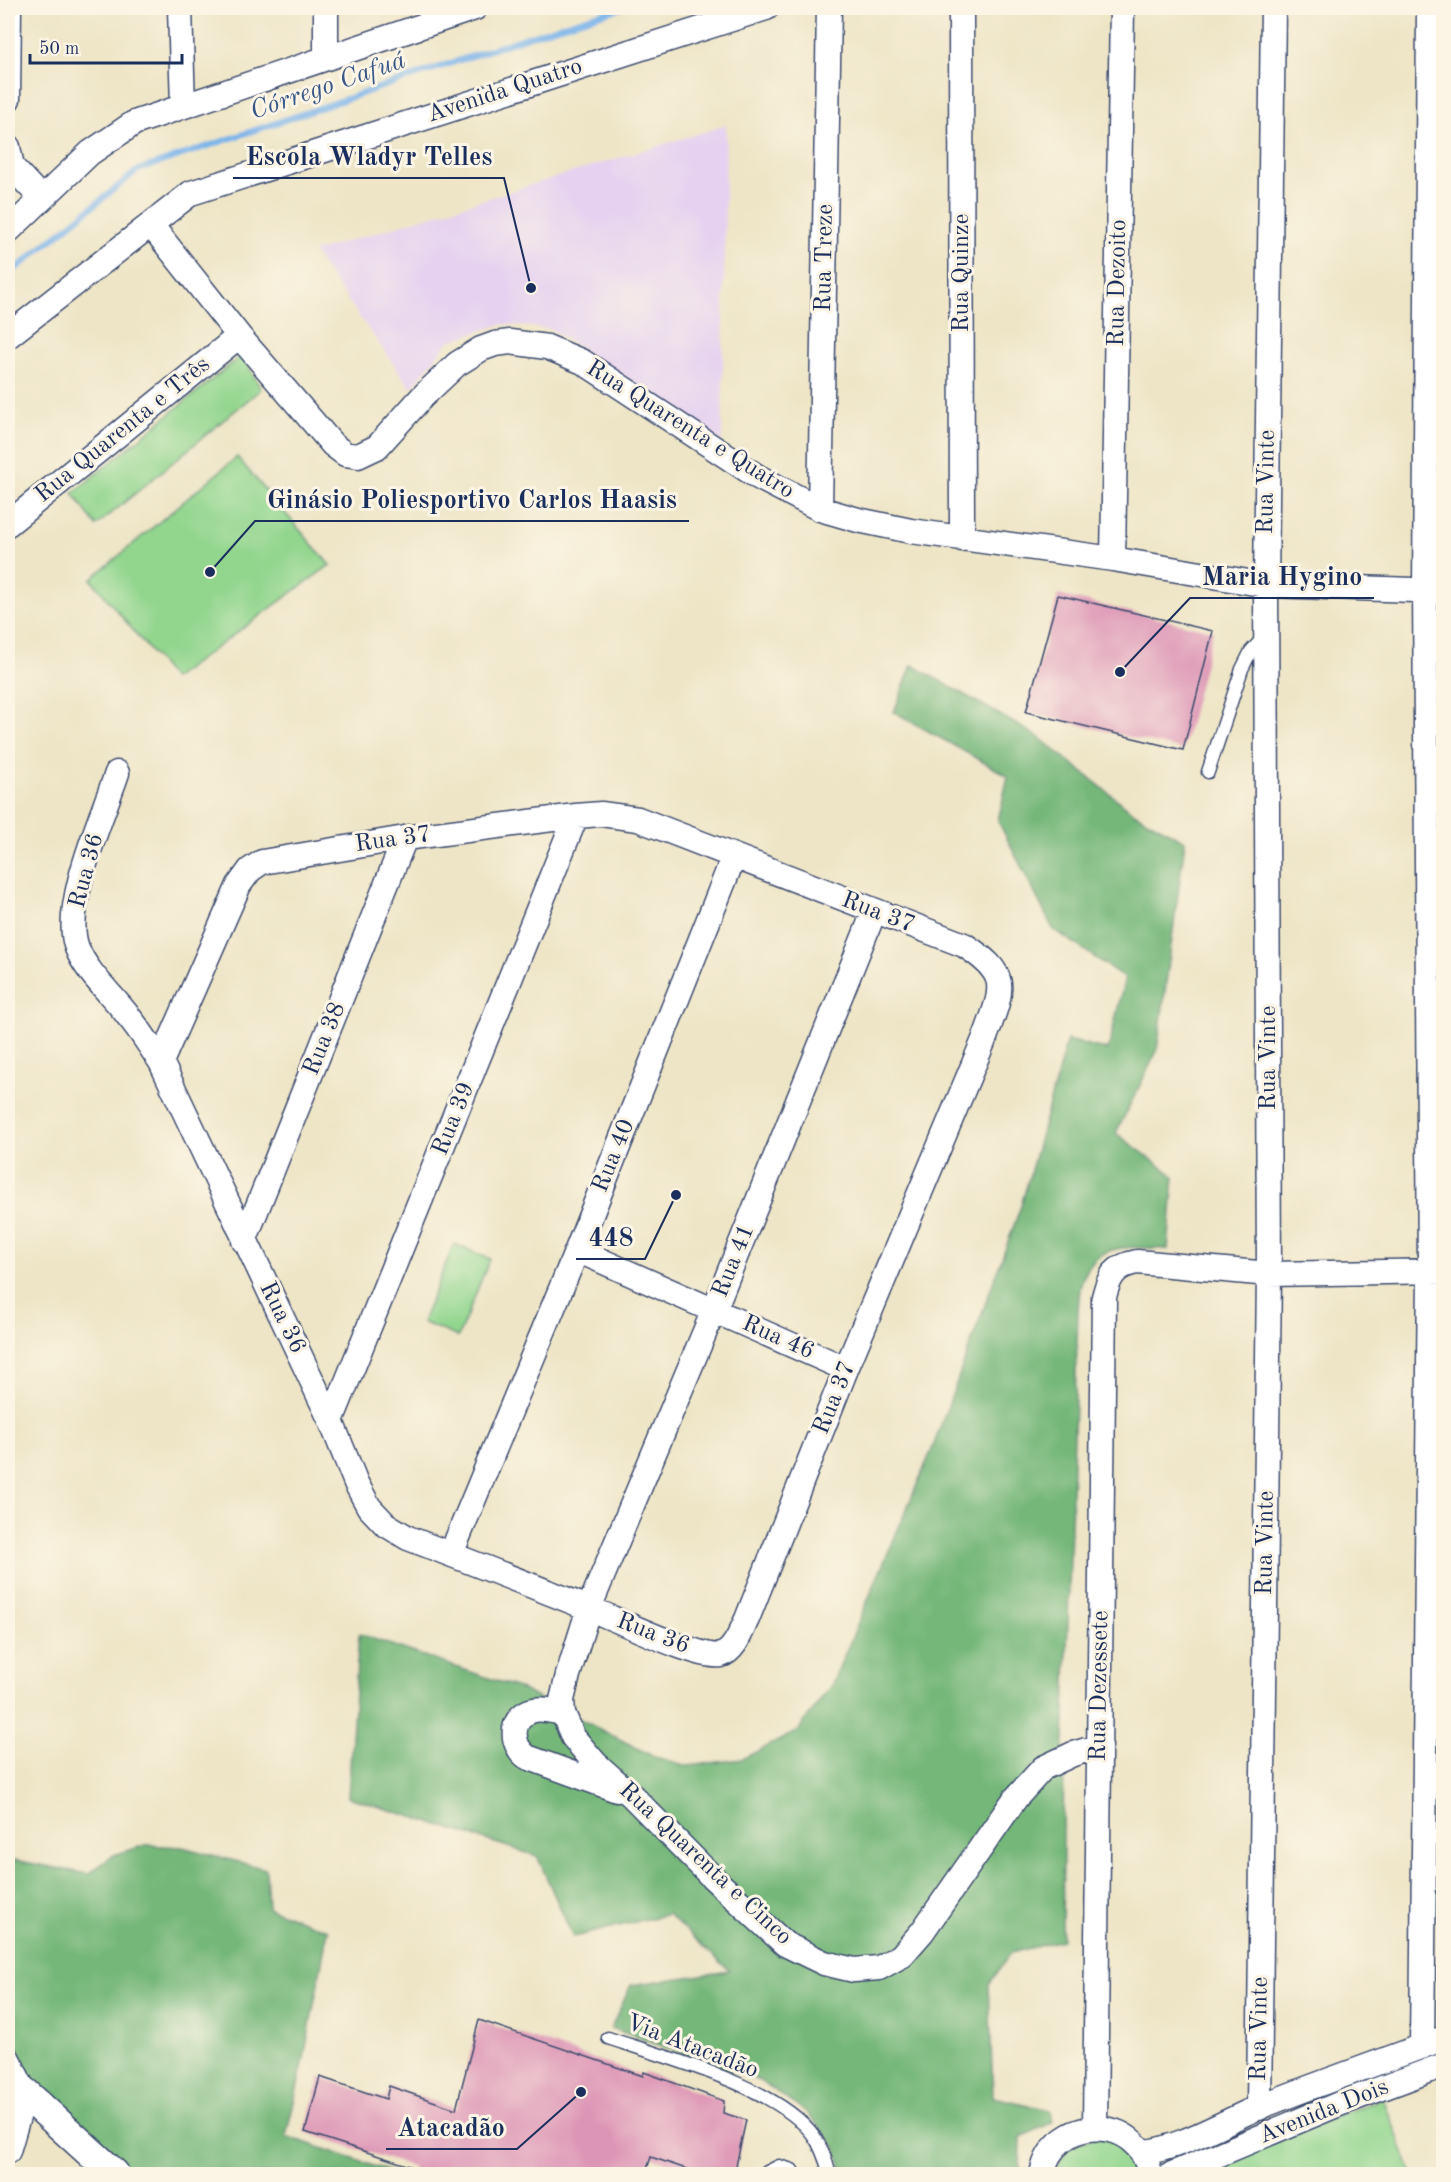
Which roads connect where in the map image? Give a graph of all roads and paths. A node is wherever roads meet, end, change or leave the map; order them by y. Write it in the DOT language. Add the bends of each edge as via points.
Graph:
graph roads {
  1 [pos="9,8"];
  2 [pos="180,8"];
  3 [pos="326,8"];
  4 [pos="471,8"];
  5 [pos="766,8"];
  6 [pos="829,8"];
  7 [pos="961,8"];
  8 [pos="1122,8"];
  9 [pos="1273,8"];
  10 [pos="1429,8"];
  11 [pos="326,58"];
  12 [pos="8,99"];
  13 [pos="183,106"];
  14 [pos="8,147"];
  15 [pos="41,198"];
  16 [pos="10,225"];
  17 [pos="151,225"];
  18 [pos="8,336"];
  19 [pos="239,336"];
  20 [pos="820,509"];
  21 [pos="8,524"];
  22 [pos="962,539"];
  23 [pos="1113,559"];
  24 [pos="1266,585"];
  25 [pos="1434,591"];
  26 [pos="1267,633"];
  27 [pos="1208,772"];
  28 [pos="117,773"];
  29 [pos="576,816"];
  30 [pos="405,837"];
  31 [pos="734,856"];
  32 [pos="874,912"];
  33 [pos="161,1062"];
  34 [pos="244,1241"];
  35 [pos="577,1250"];
  36 [pos="1437,1271"];
  37 [pos="1269,1274"];
  38 [pos="714,1310"];
  39 [pos="846,1369"];
  40 [pos="331,1421"];
  41 [pos="451,1554"];
  42 [pos="589,1608"];
  43 [pos="732,1647"];
  44 [pos="563,1713"];
  45 [pos="1100,1746"];
  46 [pos="632,1796"];
  47 [pos="608,2038"];
  48 [pos="1433,2043"];
  49 [pos="8,2059"];
  50 [pos="1443,2065"];
  51 [pos="25,2092"];
  52 [pos="1258,2108"];
  53 [pos="1095,2128"];
  54 [pos="81,2144"];
  55 [pos="8,2151"];
  56 [pos="1141,2152"];
  57 [pos="80,2175"];
  58 [pos="114,2175"];
  59 [pos="763,2175"];
  60 [pos="795,2175"];
  61 [pos="830,2175"];
  62 [pos="1042,2175"];
  63 [pos="1150,2175"];
  64 [pos="1172,2175"];
  1 -- 12 [label="street"];
  2 -- 13 [label="street"];
  3 -- 11 [label="street"];
  4 -- 11 [label="street"];
  5 -- 17 [label="street, Avenida Quatro" via="191,193"];
  6 -- 20 [label="street, Rua Treze"];
  7 -- 22 [label="street, Rua Quinze"];
  8 -- 23 [label="street, Rua Dezoito"];
  9 -- 24 [label="street, Rua Vinte"];
  10 -- 25 [label="street"];
  11 -- 13 [label="street"];
  13 -- 15 [label="street" via="134,123 90,153"];
  14 -- 15 [label="street" via="12,167"];
  15 -- 16 [label="street"];
  17 -- 18 [label="street, Avenida Quatro"];
  17 -- 19 [label="street, Rua Quarenta e Quatro"];
  19 -- 20 [label="street, Rua Quarenta e Quatro" via="345,454 358,456 376,447 457,364 482,349 510,342 547,347 583,362 758,477"];
  19 -- 21 [label="street, Rua Quarenta e Três"];
  20 -- 22 [label="street, Rua Quarenta e Quatro" via="869,523"];
  22 -- 23 [label="street, Rua Quarenta e Quatro"];
  23 -- 24 [label="street, Rua Quarenta e Quatro"];
  24 -- 25 [label="street, Rua Quarenta e Quatro"];
  24 -- 26 [label="street, Rua Vinte"];
  25 -- 36 [label="street"];
  26 -- 27 [label="lane" via="1242,669"];
  26 -- 37 [label="street, Rua Vinte"];
  28 -- 33 [label="street, Rua 36" via="75,899 73,930 77,949"];
  29 -- 30 [label="street, Rua 37"];
  29 -- 31 [label="street, Rua 37" via="601,814 638,819"];
  29 -- 40 [label="street, Rua 39"];
  30 -- 33 [label="street, Rua 37" via="262,862 250,870 239,885"];
  30 -- 34 [label="street, Rua 38"];
  31 -- 32 [label="street, Rua 37"];
  31 -- 35 [label="street, Rua 40"];
  32 -- 38 [label="street, Rua 41"];
  32 -- 39 [label="street, Rua 37" via="964,945 982,957 1000,982 1000,997"];
  33 -- 34 [label="street, Rua 36"];
  34 -- 40 [label="street, Rua 36"];
  35 -- 38 [label="street, Rua 46"];
  35 -- 41 [label="street, Rua 40"];
  36 -- 37 [label="street"];
  36 -- 48 [label="street"];
  37 -- 45 [label="street, Rua Dezessete" via="1137,1262 1114,1270 1108,1281 1104,1297"];
  37 -- 52 [label="street, Rua Vinte"];
  38 -- 39 [label="street, Rua 46"];
  38 -- 42 [label="street, Rua 41"];
  39 -- 43 [label="street, Rua 37" via="747,1619"];
  40 -- 41 [label="street, Rua 36" via="369,1507 385,1524 408,1538"];
  41 -- 42 [label="street, Rua 36"];
  42 -- 43 [label="street, Rua 36" via="705,1653 718,1656"];
  42 -- 44 [label="street" via="568,1675"];
  44 -- 46 [label="street, Rua Quarenta e Cinco" via="573,1737"];
  44 -- 46 [label="street" via="542,1709 530,1711 520,1719 515,1730 520,1752"];
  45 -- 46 [label="street, Rua Quarenta e Cinco" via="1043,1768 1015,1799 922,1932 901,1956 879,1968 854,1970 824,1963 785,1944"];
  45 -- 53 [label="street, Rua Dezessete"];
  47 -- 61 [label="lane, Via Atacadão" via="709,2072 787,2111 813,2135"];
  48 -- 52 [label="street"];
  49 -- 51 [label="street"];
  50 -- 64 [label="street, Avenida Dois"];
  51 -- 54 [label="street"];
  51 -- 55 [label="street"];
  52 -- 56 [label="street" via="1171,2146"];
  53 -- 56 [label="street" via="1121,2134"];
  53 -- 62 [label="street" via="1080,2131 1056,2146"];
  54 -- 57 [label="street"];
  54 -- 58 [label="street"];
  56 -- 63 [label="street"];
  59 -- 60 [label="lane" via="779,2166"];
}
